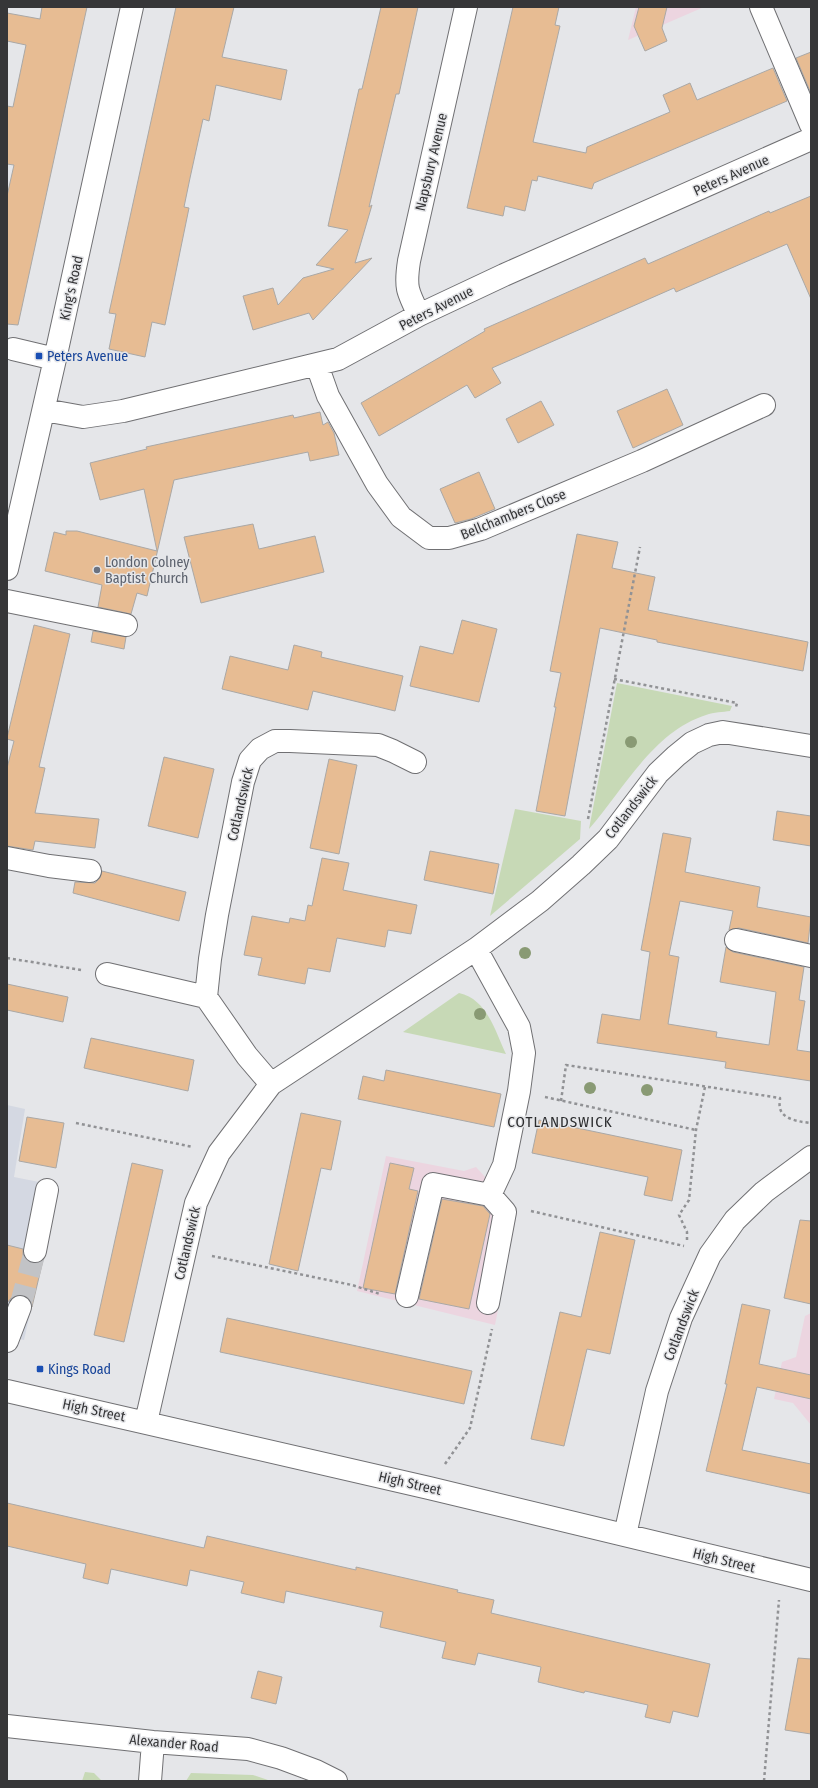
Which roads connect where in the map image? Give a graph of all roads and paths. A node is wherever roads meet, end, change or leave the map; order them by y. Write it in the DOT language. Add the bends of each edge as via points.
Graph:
graph roads {
  1 [pos="132,7"];
  2 [pos="466,7"];
  3 [pos="760,7"];
  4 [pos="811,125"];
  5 [pos="811,140"];
  6 [pos="419,315"];
  7 [pos="13,349"];
  8 [pos="55,359"];
  9 [pos="318,365"];
  10 [pos="764,405"];
  11 [pos="44,410"];
  12 [pos="640,547"];
  13 [pos="7,569"];
  14 [pos="7,601"];
  15 [pos="126,625"];
  16 [pos="614,679"];
  17 [pos="732,733"];
  18 [pos="811,746"];
  19 [pos="415,762"];
  20 [pos="587,823"];
  21 [pos="7,858"];
  22 [pos="90,871"];
  23 [pos="736,940"];
  24 [pos="476,949"];
  25 [pos="811,956"];
  26 [pos="7,958"];
  27 [pos="107,974"];
  28 [pos="206,997"];
  29 [pos="271,1084"];
  30 [pos="705,1087"];
  31 [pos="519,1092"];
  32 [pos="561,1100"];
  33 [pos="811,1123"];
  34 [pos="76,1124"];
  35 [pos="696,1130"];
  36 [pos="219,1153"];
  37 [pos="811,1157"];
  38 [pos="47,1190"];
  39 [pos="490,1195"];
  40 [pos="505,1212"];
  41 [pos="35,1251"];
  42 [pos="185,1251"];
  43 [pos="407,1296"];
  44 [pos="488,1303"];
  45 [pos="20,1307"];
  46 [pos="7,1341"];
  47 [pos="7,1391"];
  48 [pos="146,1422"];
  49 [pos="429,1488"];
  50 [pos="625,1535"];
  51 [pos="781,1574"];
  52 [pos="811,1580"];
  53 [pos="7,1726"];
  54 [pos="153,1742"];
  55 [pos="150,1781"];
  56 [pos="336,1781"];
  57 [pos="764,1781"];
  1 -- 8 [label="street, King's Road"];
  2 -- 6 [label="street, Napsbury Avenue" via="409,260 407,290"];
  3 -- 4 [label="street"];
  5 -- 6 [label="street, Peters Avenue"];
  6 -- 9 [label="street, Peters Avenue" via="338,359"];
  7 -- 8 [label="street"];
  8 -- 11 [label="street, King's Road"];
  9 -- 10 [label="street, Bellchambers Close" via="328,396 377,484 401,516 429,538 449,538 481,529 642,461"];
  9 -- 11 [label="street, Peters Avenue" via="123,411 83,417"];
  11 -- 13 [label="street, King's Road"];
  12 -- 16 [label="path"];
  14 -- 15 [label="street"];
  16 -- 17 [label="path" via="737,703"];
  16 -- 20 [label="path"];
  17 -- 18 [label="street, Cotlandswick"];
  17 -- 24 [label="street, Cotlandswick" via="709,735 692,743 676,756 658,773 608,839 540,900"];
  19 -- 28 [label="street, Cotlandswick" via="378,745 275,741 255,754 250,760 241,790 217,915"];
  21 -- 22 [label="street"];
  23 -- 25 [label="street"];
  24 -- 29 [label="street, Cotlandswick"];
  24 -- 31 [label="street" via="518,1027 524,1053"];
  26 -- 27 [label="path"];
  27 -- 28 [label="street"];
  28 -- 29 [label="street" via="247,1056"];
  29 -- 36 [label="street, Cotlandswick"];
  30 -- 32 [label="path" via="566,1065"];
  30 -- 33 [label="path" via="780,1098 782,1113 790,1119"];
  30 -- 35 [label="path"];
  31 -- 32 [label="path"];
  31 -- 39 [label="street" via="504,1165"];
  32 -- 35 [label="path"];
  34 -- 36 [label="path"];
  35 -- 40 [label="path" via="689,1200 679,1215 687,1232 687,1247 517,1209"];
  36 -- 42 [label="street, Cotlandswick" via="196,1202"];
  37 -- 50 [label="street, Cotlandswick" via="764,1192 735,1220 710,1255 681,1318 657,1391"];
  38 -- 41 [label="street"];
  39 -- 40 [label="street"];
  39 -- 43 [label="street" via="433,1184"];
  40 -- 44 [label="street"];
  42 -- 43 [label="path" via="352,1285 387,1296"];
  42 -- 48 [label="street, Cotlandswick"];
  44 -- 49 [label="path" via="494,1321 470,1428"];
  45 -- 46 [label="street"];
  47 -- 48 [label="street, High Street"];
  48 -- 49 [label="street, High Street"];
  49 -- 50 [label="street, High Street"];
  50 -- 51 [label="street, High Street"];
  51 -- 52 [label="street, High Street"];
  51 -- 57 [label="path"];
  53 -- 54 [label="street, Alexander Road"];
  54 -- 55 [label="street"];
  54 -- 56 [label="street, Alexander Road" via="248,1750 281,1758"];
}
